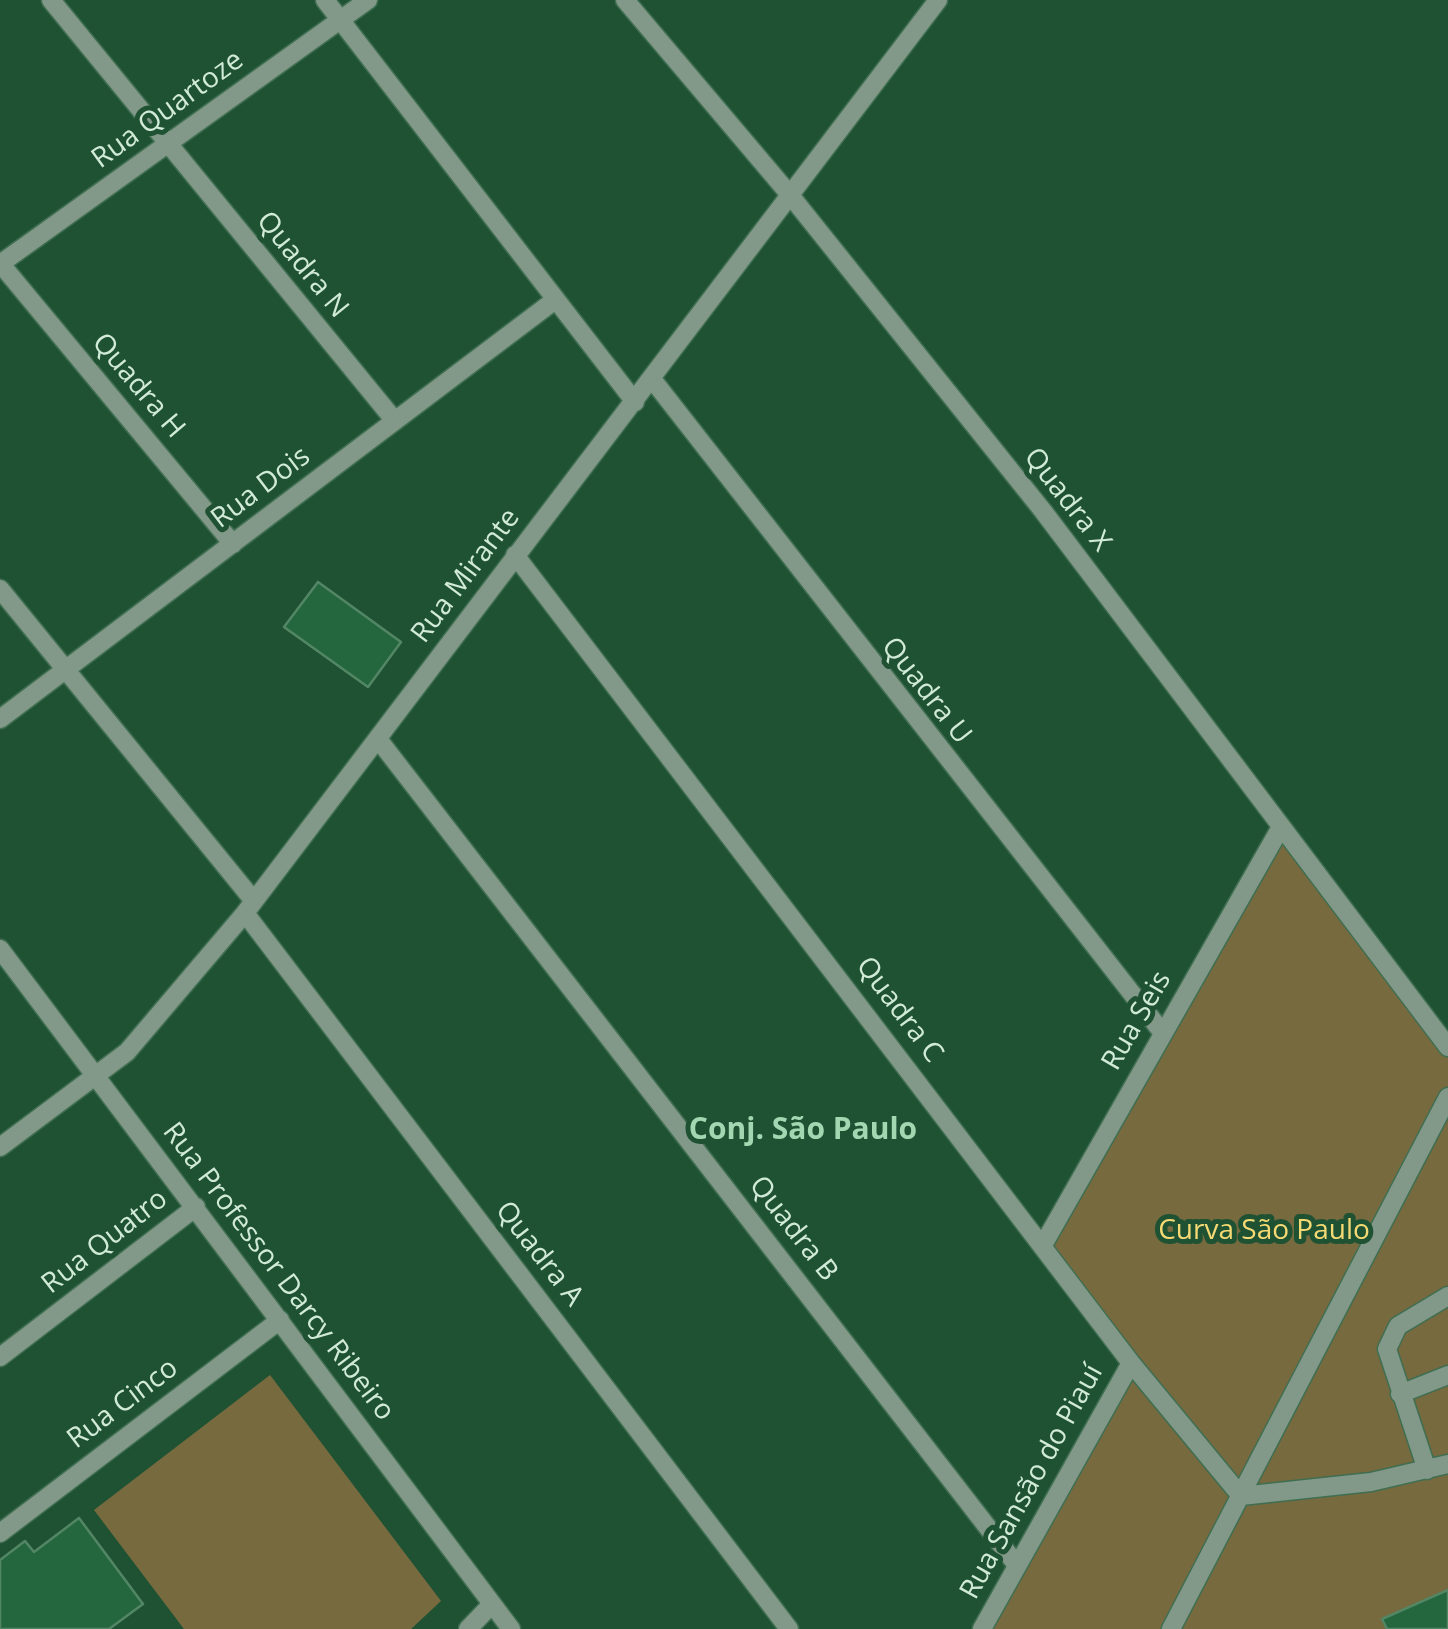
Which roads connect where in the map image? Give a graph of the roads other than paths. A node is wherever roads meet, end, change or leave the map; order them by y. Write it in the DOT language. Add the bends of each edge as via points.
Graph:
graph roads {
  1 [pos="50,0"];
  2 [pos="325,0"];
  3 [pos="368,0"];
  4 [pos="626,0"];
  5 [pos="931,3"];
  6 [pos="341,19"];
  7 [pos="167,144"];
  8 [pos="790,195"];
  9 [pos="0,264"];
  10 [pos="555,300"];
  11 [pos="652,379"];
  12 [pos="636,402"];
  13 [pos="394,422"];
  14 [pos="233,544"];
  15 [pos="515,555"];
  16 [pos="0,589"];
  17 [pos="66,670"];
  18 [pos="0,719"];
  19 [pos="378,740"];
  20 [pos="1281,827"];
  21 [pos="250,907"];
  22 [pos="0,950"];
  23 [pos="1162,1032"];
  24 [pos="1448,1047"];
  25 [pos="96,1076"];
  26 [pos="1448,1096"];
  27 [pos="0,1147"];
  28 [pos="196,1208"];
  29 [pos="1043,1245"];
  30 [pos="1448,1296"];
  31 [pos="280,1320"];
  32 [pos="0,1358"];
  33 [pos="1131,1363"];
  34 [pos="1448,1374"];
  35 [pos="1400,1394"];
  36 [pos="1448,1464"];
  37 [pos="1426,1470"];
  38 [pos="1241,1496"];
  39 [pos="0,1533"];
  40 [pos="1016,1564"];
  41 [pos="492,1604"];
  42 [pos="468,1629"];
  43 [pos="512,1629"];
  44 [pos="789,1629"];
  45 [pos="982,1629"];
  46 [pos="1172,1629"];
  1 -- 7 [label="street, Quadra N"];
  2 -- 6 [label="street"];
  3 -- 6 [label="street, Rua Quartoze"];
  4 -- 8 [label="street, Quadra X"];
  5 -- 8 [label="street, Rua Mirante"];
  6 -- 7 [label="street, Rua Quartoze"];
  6 -- 10 [label="street"];
  7 -- 9 [label="street, Rua Quartoze"];
  7 -- 13 [label="street, Quadra N"];
  8 -- 11 [label="street, Rua Mirante"];
  8 -- 20 [label="street, Quadra X" via="1042,511"];
  9 -- 14 [label="street, Quadra H"];
  10 -- 12 [label="street"];
  10 -- 13 [label="street, Rua Dois"];
  11 -- 12 [label="street, Rua Mirante"];
  11 -- 23 [label="street, Quadra U"];
  12 -- 15 [label="street, Rua Mirante"];
  13 -- 14 [label="street, Rua Dois"];
  14 -- 17 [label="street, Rua Dois"];
  15 -- 19 [label="street, Rua Mirante"];
  15 -- 29 [label="street, Quadra C"];
  16 -- 17 [label="street, Quadra A"];
  17 -- 18 [label="street, Rua Dois"];
  17 -- 21 [label="street, Quadra A"];
  19 -- 21 [label="street, Rua Mirante"];
  19 -- 40 [label="street, Quadra B"];
  20 -- 23 [label="street, Rua Seis"];
  20 -- 24 [label="street, Quadra X"];
  21 -- 25 [label="street, Rua Mirante" via="127,1052"];
  21 -- 44 [label="street, Quadra A"];
  22 -- 25 [label="street, Rua Professor Darcy Ribeiro"];
  23 -- 29 [label="street, Rua Seis"];
  25 -- 27 [label="street, Rua Mirante"];
  25 -- 28 [label="street, Rua Professor Darcy Ribeiro"];
  26 -- 38 [label="street"];
  28 -- 31 [label="street, Rua Professor Darcy Ribeiro"];
  28 -- 32 [label="street, Rua Quatro"];
  29 -- 33 [label="street, Quadra C"];
  30 -- 35 [label="street" via="1398,1326 1387,1349"];
  31 -- 39 [label="street, Rua Cinco"];
  31 -- 41 [label="street, Rua Professor Darcy Ribeiro"];
  33 -- 38 [label="street, Quadra C"];
  33 -- 40 [label="street, Rua Sansão do Piauí"];
  34 -- 35 [label="street"];
  35 -- 37 [label="street"];
  36 -- 37 [label="street"];
  37 -- 38 [label="street"];
  38 -- 46 [label="street"];
  40 -- 45 [label="street, Rua Sansão do Piauí"];
  41 -- 42 [label="street"];
  41 -- 43 [label="street, Rua Professor Darcy Ribeiro"];
}
